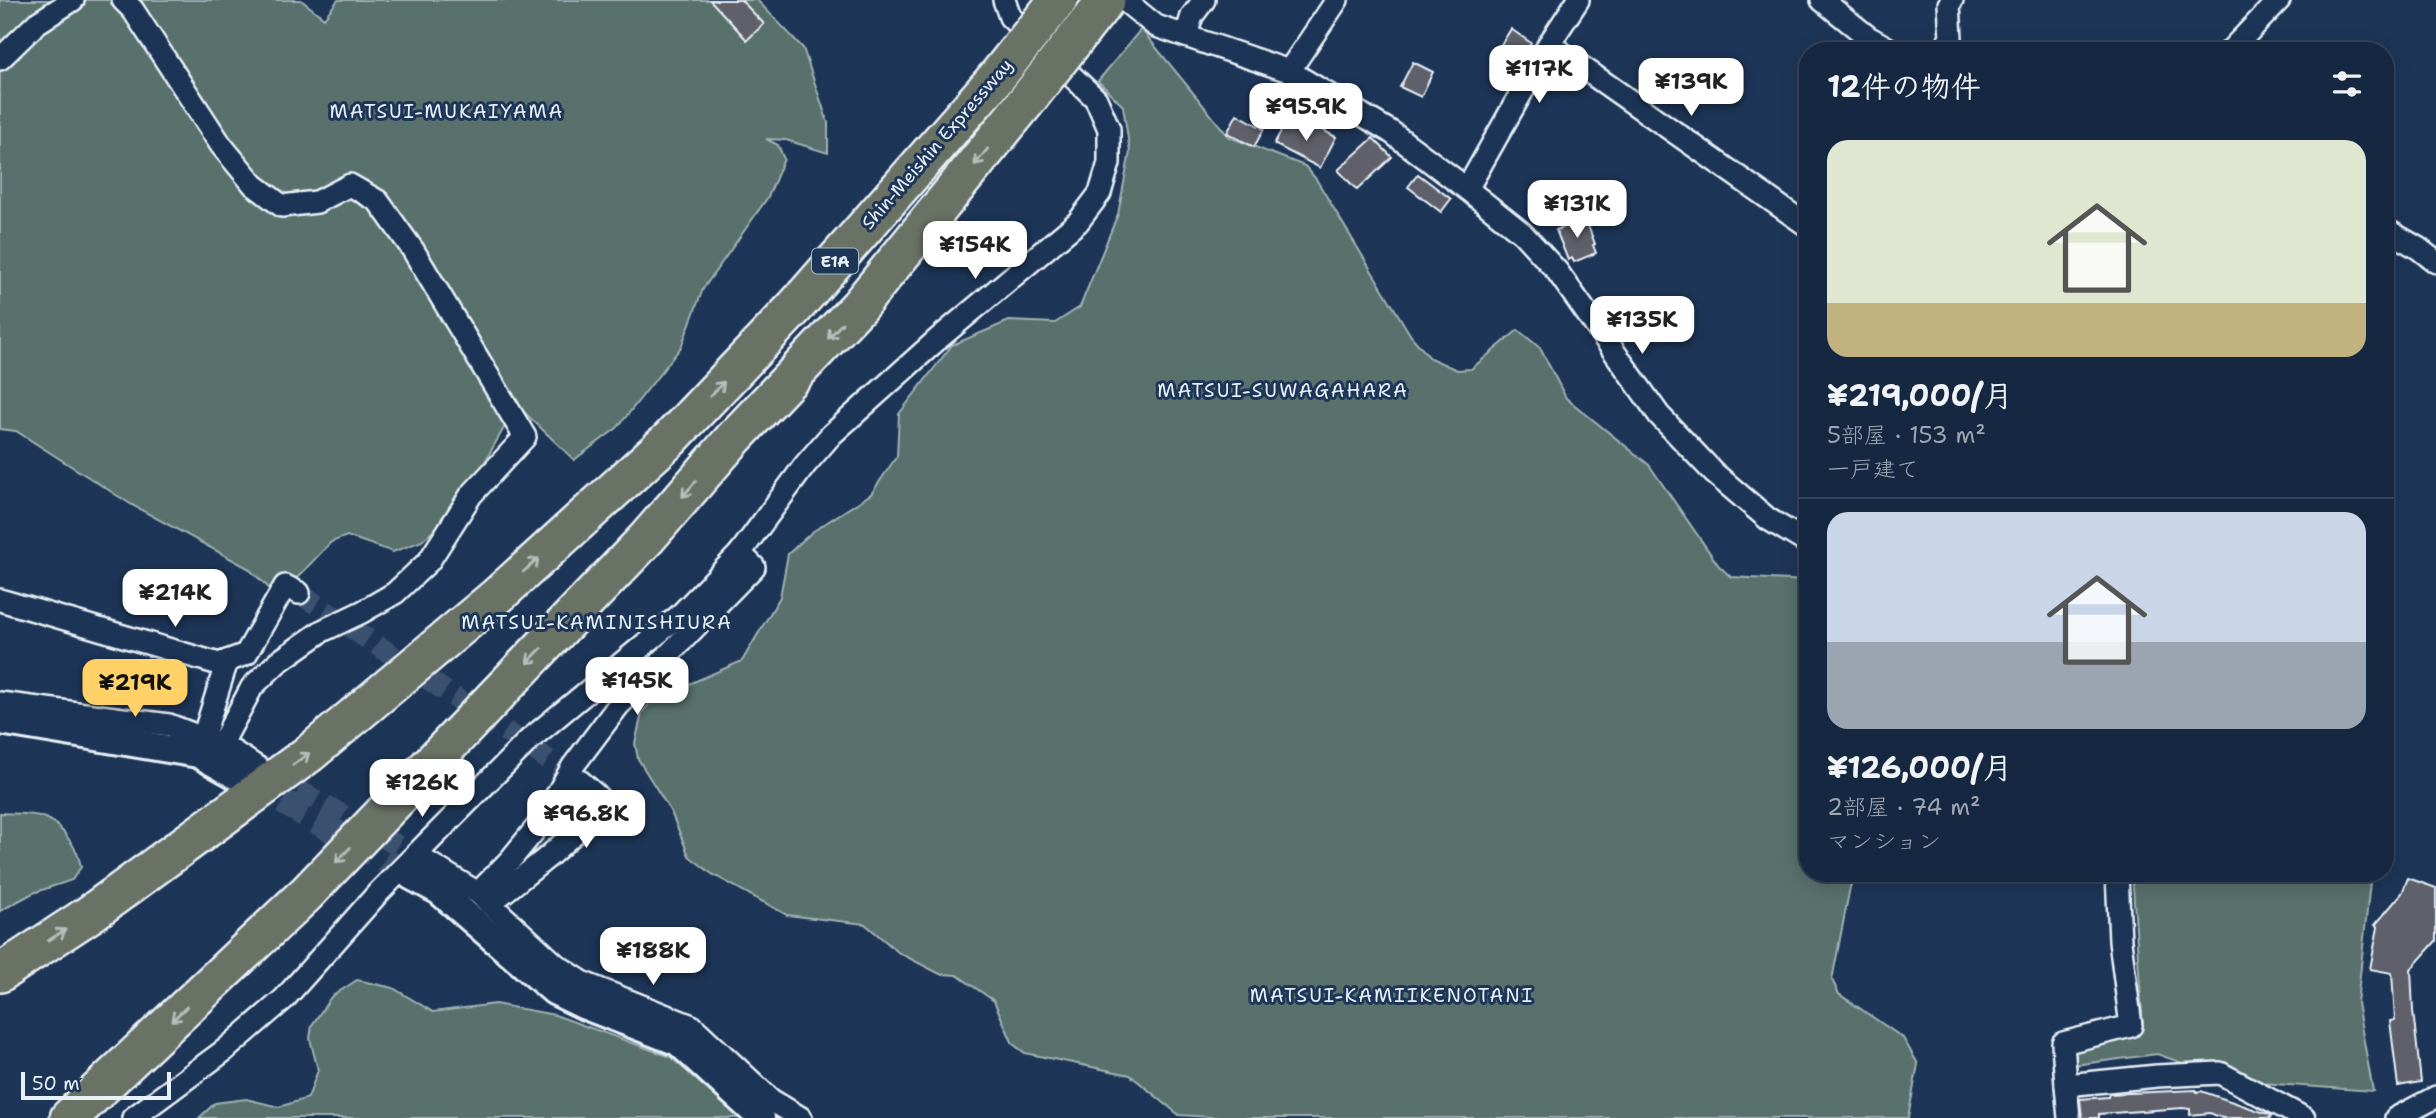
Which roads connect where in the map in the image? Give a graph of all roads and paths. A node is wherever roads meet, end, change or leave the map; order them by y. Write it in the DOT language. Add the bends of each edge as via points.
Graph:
graph roads {
  1 [pos="73,0"];
  2 [pos="123,0"];
  3 [pos="1004,0"];
  4 [pos="1058,0"];
  5 [pos="1106,0"];
  6 [pos="1124,0"];
  7 [pos="1204,0"];
  8 [pos="1337,0"];
  9 [pos="1578,0"];
  10 [pos="1822,0"];
  11 [pos="1952,0"];
  12 [pos="2279,0"];
  13 [pos="1186,36"];
  14 [pos="1877,42"];
  15 [pos="1948,42"];
  16 [pos="2239,42"];
  17 [pos="1549,44"];
  18 [pos="0,60"];
  19 [pos="1289,71"];
  20 [pos="1467,189"];
  21 [pos="1799,220"];
  22 [pos="2394,234"];
  23 [pos="2436,262"];
  24 [pos="1799,538"];
  25 [pos="740,553"];
  26 [pos="299,593"];
  27 [pos="0,600"];
  28 [pos="227,661"];
  29 [pos="0,703"];
  30 [pos="0,721"];
  31 [pos="212,742"];
  32 [pos="254,775"];
  33 [pos="580,781"];
  34 [pos="416,868"];
  35 [pos="2117,882"];
  36 [pos="483,898"];
  37 [pos="0,973"];
  38 [pos="2066,1085"];
  39 [pos="2436,1097"];
  40 [pos="69,1118"];
  41 [pos="133,1118"];
  42 [pos="761,1118"];
  43 [pos="802,1118"];
  44 [pos="2069,1118"];
  45 [pos="2304,1118"];
  46 [pos="2396,1118"];
  1 -- 18 [label="street" via="37,23"];
  2 -- 31 [label="street" via="221,145 254,185 282,206 317,202 350,185 378,201 413,250 525,437 471,495 429,561 395,593 322,631 278,662 252,687"];
  3 -- 25 [label="street" via="1010,17 1096,99 1109,129 1109,163 1100,193 1078,222 831,435"];
  37 -- 4 [label="highway, Shin-Meishin Expressway / E1A, one-way, bridge" via="90,914 310,752 496,597 670,439 795,307 995,79"];
  5 -- 40 [label="highway, E1A, one-way, bridge" via="859,306 638,547 307,893"];
  6 -- 13 [label="street" via="1156,26"];
  7 -- 13 [label="street" via="1192,16"];
  8 -- 19 [label="street"];
  9 -- 17 [label="street"];
  10 -- 14 [label="street"];
  11 -- 15 [label="street"];
  12 -- 16 [label="street"];
  13 -- 19 [label="street"];
  17 -- 20 [label="street"];
  17 -- 21 [label="street"];
  19 -- 20 [label="street" via="1391,132"];
  20 -- 24 [label="street" via="1522,233 1557,271 1659,415 1714,473 1768,519"];
  22 -- 23 [label="street"];
  25 -- 36 [label="street" via="754,567 618,706 573,766 542,821"];
  25 -- 41 [label="street" via="680,615 529,740 378,893 284,999 225,1050"];
  26 -- 28 [label="street" via="285,586 246,654"];
  27 -- 28 [label="street" via="219,664"];
  28 -- 31 [label="street"];
  29 -- 31 [label="street" via="169,725"];
  30 -- 32 [label="street" via="198,754"];
  31 -- 32 [label="street"];
  33 -- 36 [label="street" via="597,796 601,808 549,856"];
  34 -- 36 [label="street"];
  34 -- 42 [label="street" via="554,991 678,1042"];
  35 -- 38 [label="street" via="2132,1026 2063,1043"];
  36 -- 43 [label="street" via="555,964 583,983 692,1026 771,1100"];
  38 -- 44 [label="street"];
  38 -- 45 [label="street" via="2220,1073"];
  39 -- 46 [label="street"];
}
